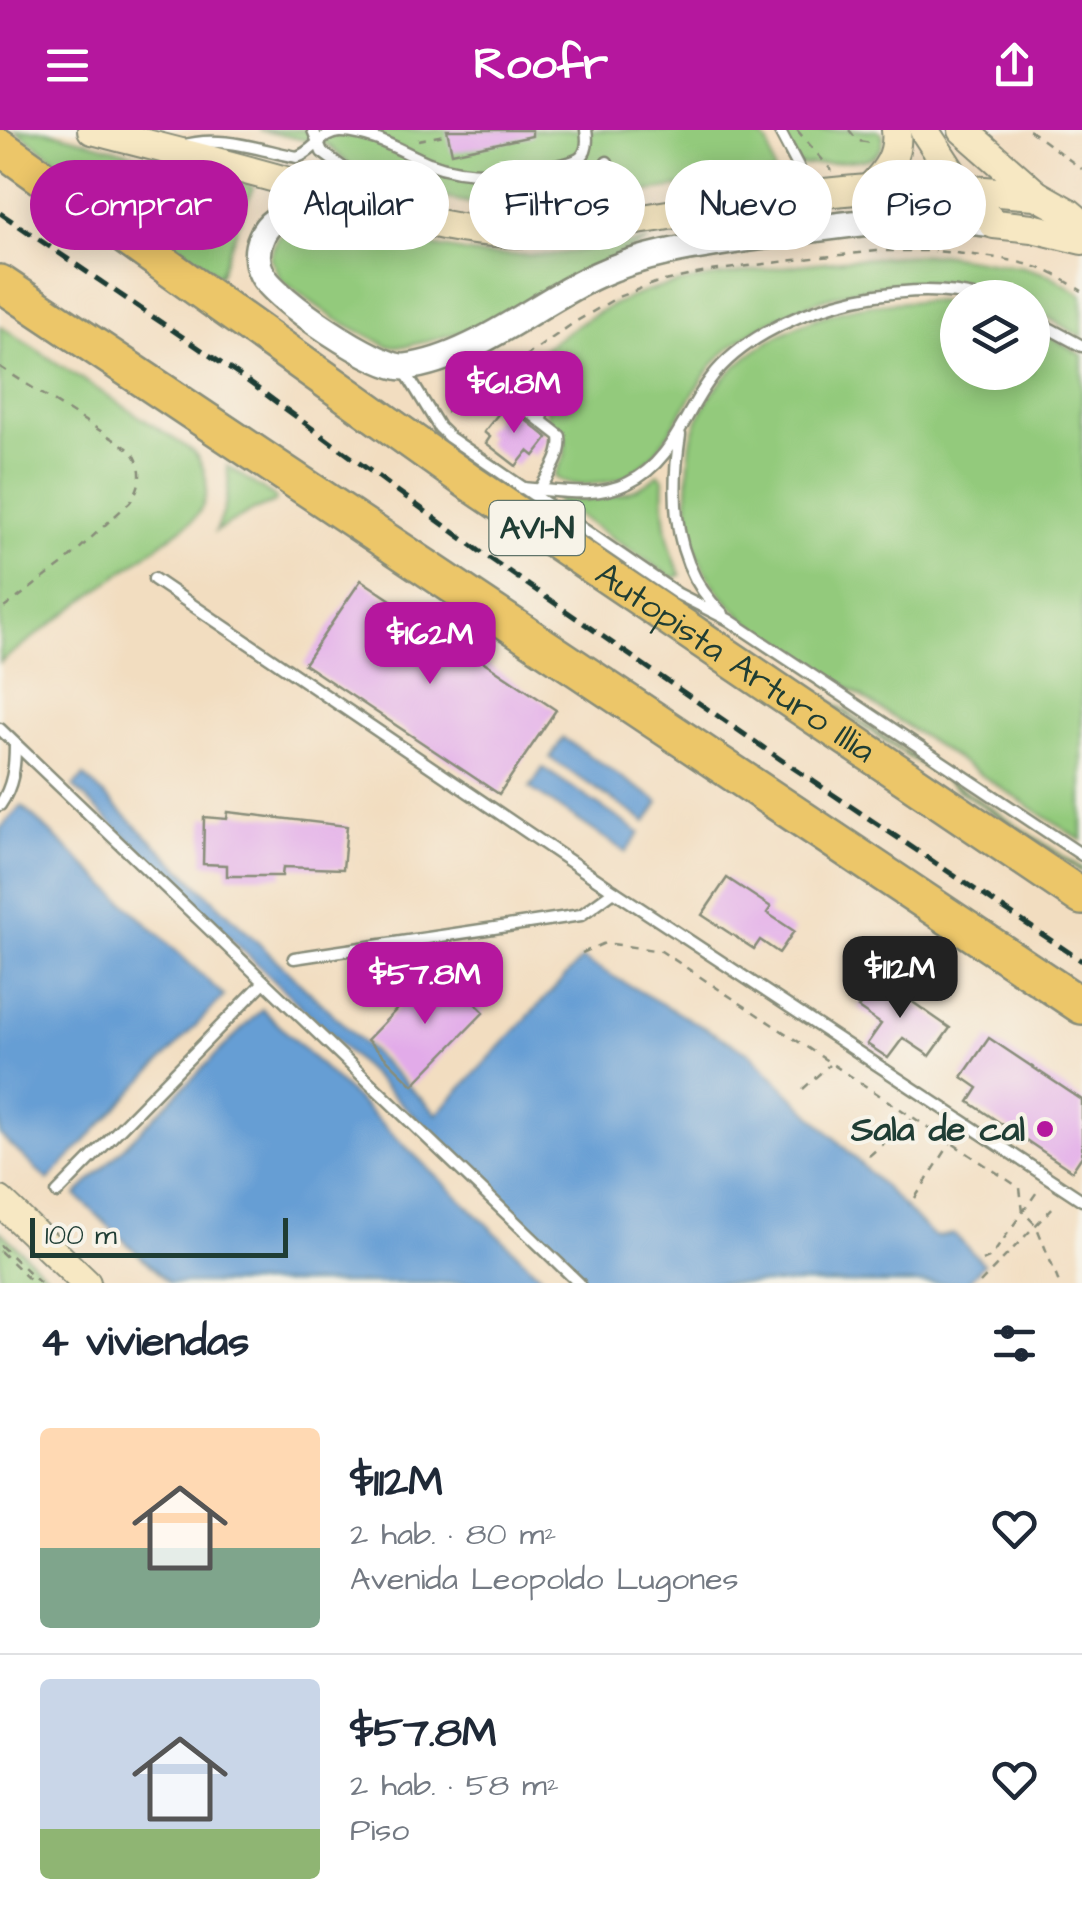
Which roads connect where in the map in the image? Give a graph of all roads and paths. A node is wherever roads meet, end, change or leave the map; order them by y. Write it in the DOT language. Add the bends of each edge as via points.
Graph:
graph roads {
  1 [pos="92,130"];
  2 [pos="312,130"];
  3 [pos="586,130"];
  4 [pos="778,130"];
  5 [pos="797,130"];
  6 [pos="849,130"];
  7 [pos="924,130"];
  8 [pos="963,130"];
  9 [pos="1029,130"];
  10 [pos="444,135"];
  11 [pos="896,138"];
  12 [pos="317,143"];
  13 [pos="0,147"];
  14 [pos="586,153"];
  15 [pos="413,155"];
  16 [pos="299,160"];
  17 [pos="332,160"];
  18 [pos="603,160"];
  19 [pos="795,160"];
  20 [pos="944,160"];
  21 [pos="268,165"];
  22 [pos="1082,169"];
  23 [pos="852,183"];
  24 [pos="986,192"];
  25 [pos="1037,196"];
  26 [pos="986,215"];
  27 [pos="852,223"];
  28 [pos="986,223"];
  29 [pos="994,224"];
  30 [pos="1082,224"];
  31 [pos="268,225"];
  32 [pos="1082,240"];
  33 [pos="935,251"];
  34 [pos="0,282"];
  35 [pos="940,291"];
  36 [pos="1082,291"];
  37 [pos="1050,328"];
  38 [pos="1082,346"];
  39 [pos="0,367"];
  40 [pos="402,368"];
  41 [pos="434,420"];
  42 [pos="542,422"];
  43 [pos="680,434"];
  44 [pos="521,488"];
  45 [pos="540,489"];
  46 [pos="154,578"];
  47 [pos="0,611"];
  48 [pos="729,620"];
  49 [pos="0,729"];
  50 [pos="15,744"];
  51 [pos="0,805"];
  52 [pos="1082,855"];
  53 [pos="614,891"];
  54 [pos="1082,897"];
  55 [pos="582,953"];
  56 [pos="294,958"];
  57 [pos="264,982"];
  58 [pos="1082,1006"];
  59 [pos="830,1064"];
  60 [pos="803,1089"];
  61 [pos="913,1118"];
  62 [pos="950,1143"];
  63 [pos="869,1156"];
  64 [pos="1047,1178"];
  65 [pos="1068,1191"];
  66 [pos="57,1193"];
  67 [pos="915,1198"];
  68 [pos="1082,1200"];
  69 [pos="0,1201"];
  70 [pos="1023,1212"];
  71 [pos="1036,1225"];
  72 [pos="0,1244"];
  73 [pos="0,1252"];
  74 [pos="982,1262"];
  75 [pos="33,1283"];
  76 [pos="40,1283"];
  77 [pos="86,1283"];
  78 [pos="579,1283"];
  79 [pos="980,1283"];
  80 [pos="1060,1283"];
  1 -- 21 [label="main road" via="172,151"];
  2 -- 12 [label="lane"];
  3 -- 14 [label="lane"];
  4 -- 19 [label="lane"];
  5 -- 23 [label="path"];
  6 -- 11 [label="path" via="858,141"];
  7 -- 20 [label="main road"];
  8 -- 25 [label="main road"];
  9 -- 22 [label="path"];
  10 -- 15 [label="path" via="418,139"];
  12 -- 15 [label="lane" via="346,132"];
  12 -- 16 [label="lane"];
  12 -- 17 [label="lane"];
  13 -- 54 [label="highway, Autopista Arturo Illia / AV1-N" via="469,482"];
  14 -- 15 [label="lane" via="570,164 501,174 467,172"];
  14 -- 18 [label="lane"];
  24 -- 25 [label="main road"];
  25 -- 30 [label="main road"];
  26 -- 29 [label="main road"];
  27 -- 40 [label="street" via="634,261 492,335"];
  28 -- 29 [label="street"];
  29 -- 32 [label="main road"];
  31 -- 40 [label="street" via="257,258 272,289 327,330"];
  33 -- 36 [label="path" via="1029,265"];
  33 -- 41 [label="path" via="795,260 655,284 574,322"];
  34 -- 58 [label="highway, AV1-N"];
  35 -- 43 [label="lane" via="856,299 754,340 716,371"];
  37 -- 38 [label="lane"];
  39 -- 47 [label="path" via="132,451 141,477 130,502"];
  40 -- 41 [label="lane"];
  41 -- 44 [label="lane"];
  42 -- 45 [label="lane" via="560,436 561,446"];
  43 -- 45 [label="lane" via="624,485 591,492"];
  43 -- 48 [label="lane" via="674,486 682,548 694,578"];
  44 -- 45 [label="lane"];
  44 -- 48 [label="lane" via="678,594"];
  46 -- 53 [label="lane"];
  48 -- 52 [label="lane"];
  49 -- 50 [label="lane"];
  50 -- 51 [label="lane" via="11,786"];
  50 -- 57 [label="lane"];
  53 -- 56 [label="lane" via="581,915"];
  53 -- 64 [label="lane"];
  55 -- 59 [label="path" via="605,942 661,951"];
  57 -- 66 [label="lane"];
  57 -- 78 [label="lane"];
  59 -- 60 [label="path"];
  59 -- 61 [label="path"];
  61 -- 62 [label="path"];
  61 -- 63 [label="path"];
  62 -- 67 [label="path"];
  62 -- 70 [label="path" via="1020,1188"];
  64 -- 65 [label="lane"];
  64 -- 70 [label="path"];
  65 -- 68 [label="lane"];
  65 -- 71 [label="path"];
  69 -- 77 [label="main road"];
  70 -- 71 [label="path"];
  70 -- 74 [label="path"];
  71 -- 79 [label="path"];
  71 -- 80 [label="path"];
  72 -- 76 [label="path"];
  73 -- 75 [label="path"];
}
